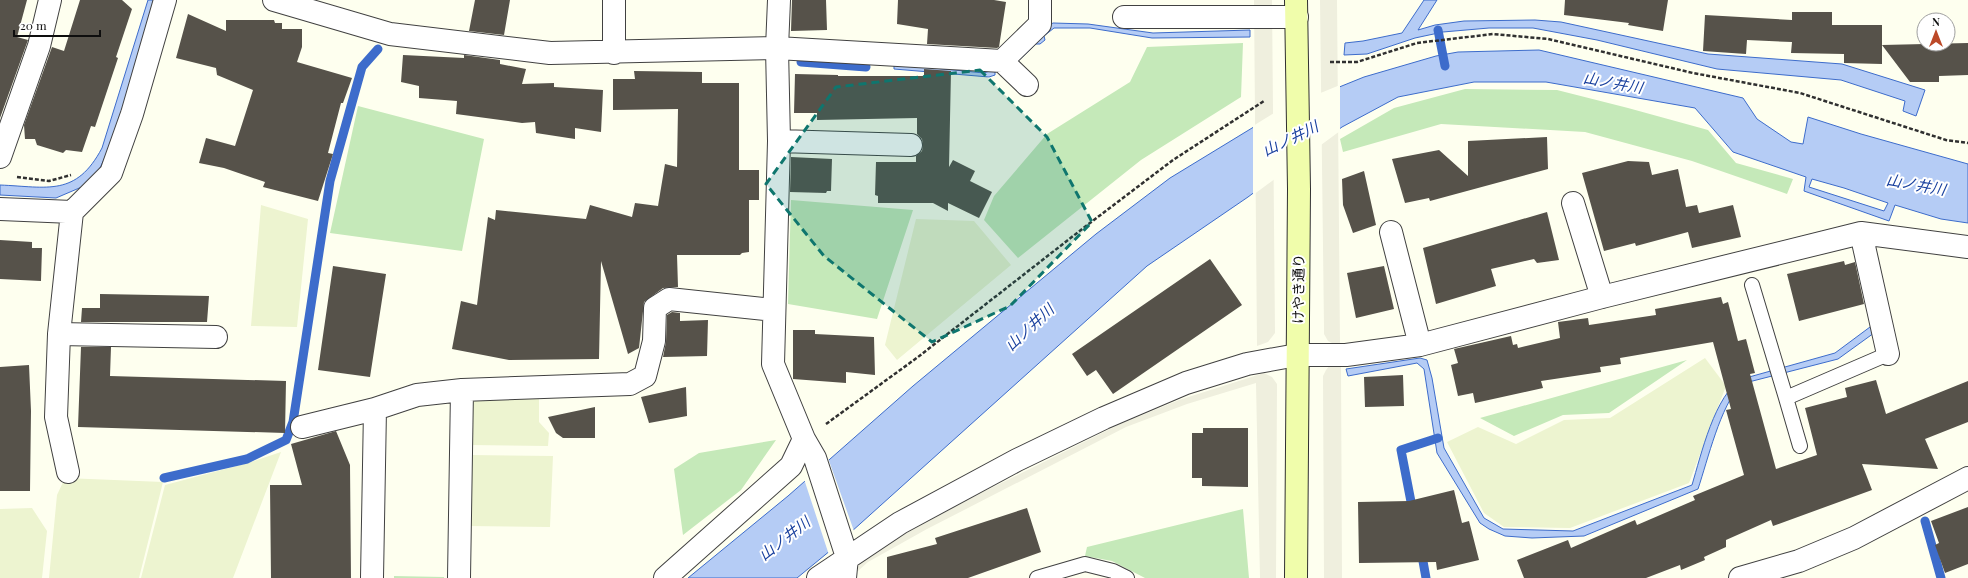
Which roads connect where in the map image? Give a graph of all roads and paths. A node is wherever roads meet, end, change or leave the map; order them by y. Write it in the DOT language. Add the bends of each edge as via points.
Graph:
graph roads {
  1 [pos="50,0"];
  2 [pos="165,0"];
  3 [pos="274,0"];
  4 [pos="614,0"];
  5 [pos="779,0"];
  6 [pos="1040,1"];
  7 [pos="1296,9"];
  8 [pos="1124,17"];
  9 [pos="777,48"];
  10 [pos="614,53"];
  11 [pos="1002,61"];
  12 [pos="1330,62"];
  13 [pos="1027,85"];
  14 [pos="1264,101"];
  15 [pos="779,141"];
  16 [pos="1968,143"];
  17 [pos="911,145"];
  18 [pos="0,157"];
  19 [pos="77,171"];
  20 [pos="14,177"];
  21 [pos="1573,203"];
  22 [pos="0,209"];
  23 [pos="72,212"];
  24 [pos="1391,232"];
  25 [pos="1861,233"];
  26 [pos="1968,247"];
  27 [pos="1752,285"];
  28 [pos="1602,297"];
  29 [pos="774,310"];
  30 [pos="59,334"];
  31 [pos="216,337"];
  32 [pos="1420,345"];
  33 [pos="1888,354"];
  34 [pos="1297,355"];
  35 [pos="462,390"];
  36 [pos="1786,398"];
  37 [pos="375,409"];
  38 [pos="302,427"];
  39 [pos="804,439"];
  40 [pos="1800,446"];
  41 [pos="68,472"];
  42 [pos="1968,478"];
  43 [pos="846,568"];
  44 [pos="372,578"];
  45 [pos="459,578"];
  46 [pos="665,578"];
  47 [pos="818,578"];
  48 [pos="1037,578"];
  49 [pos="1127,578"];
  50 [pos="1296,578"];
  51 [pos="1740,578"];
  1 -- 18 [label="street" via="39,46"];
  2 -- 23 [label="street" via="132,114 111,173"];
  3 -- 10 [label="street" via="390,34 550,53"];
  4 -- 10 [label="street"];
  5 -- 9 [label="street"];
  6 -- 11 [label="street" via="1040,24"];
  7 -- 8 [label="street"];
  7 -- 34 [label="street, けやき通り" via="1299,189"];
  9 -- 10 [label="street"];
  9 -- 11 [label="street"];
  9 -- 15 [label="street"];
  11 -- 13 [label="street"];
  12 -- 16 [label="path" via="1357,62 1417,43 1493,34 1548,39 1694,73 1800,93 1946,140"];
  14 -- 39 [label="path" via="1173,160 918,357"];
  15 -- 17 [label="street"];
  15 -- 29 [label="street"];
  19 -- 20 [label="path" via="72,175 49,180"];
  21 -- 28 [label="street"];
  22 -- 23 [label="street"];
  23 -- 30 [label="street"];
  24 -- 32 [label="street"];
  25 -- 26 [label="street"];
  25 -- 28 [label="street"];
  25 -- 33 [label="street"];
  27 -- 36 [label="lane"];
  28 -- 32 [label="street"];
  29 -- 35 [label="street" via="669,299 655,308 654,341 645,376 630,384"];
  29 -- 39 [label="street" via="773,364"];
  30 -- 31 [label="street"];
  30 -- 41 [label="street" via="56,417"];
  32 -- 34 [label="street" via="1346,355"];
  33 -- 36 [label="lane"];
  34 -- 43 [label="street" via="1247,364 1186,383 1104,418 1017,460 907,519"];
  34 -- 50 [label="street, けやき通り"];
  35 -- 37 [label="street" via="417,395"];
  35 -- 45 [label="street"];
  36 -- 40 [label="lane"];
  37 -- 38 [label="street"];
  37 -- 44 [label="street"];
  39 -- 43 [label="street" via="815,458"];
  39 -- 46 [label="street" via="791,466"];
  42 -- 51 [label="street" via="1854,538 1799,560"];
  43 -- 47 [label="street"];
  48 -- 49 [label="lane" via="1085,564"];
}
